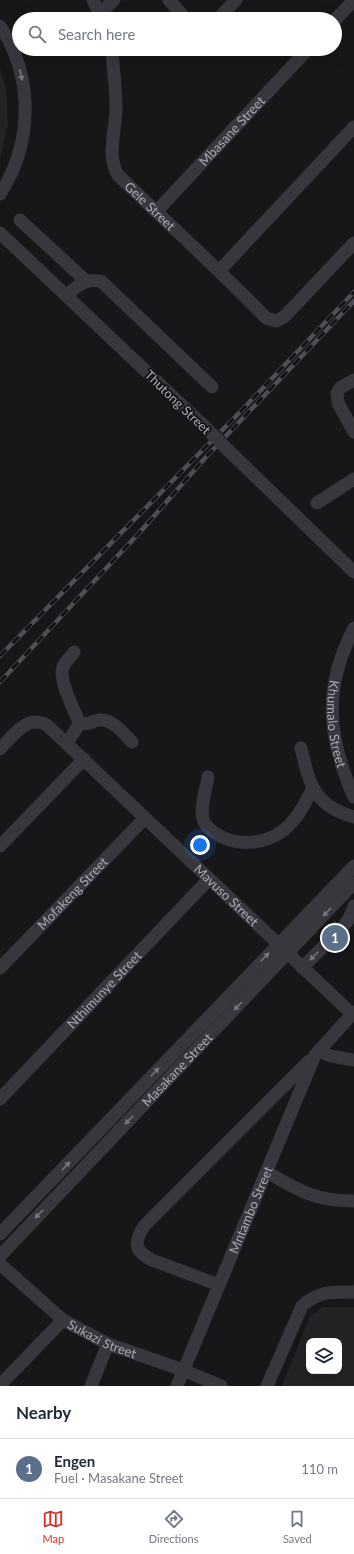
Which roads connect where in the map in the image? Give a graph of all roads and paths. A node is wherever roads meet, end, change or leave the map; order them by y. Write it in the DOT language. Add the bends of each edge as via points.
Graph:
graph roads {
  1 [pos="93,0"];
  2 [pos="114,0"];
  3 [pos="169,0"];
  4 [pos="236,0"];
  5 [pos="354,0"];
  6 [pos="99,12"];
  7 [pos="104,12"];
  8 [pos="180,12"];
  9 [pos="225,12"];
  10 [pos="342,13"];
  11 [pos="0,26"];
  12 [pos="12,51"];
  13 [pos="15,56"];
  14 [pos="113,56"];
  15 [pos="301,56"];
  16 [pos="354,127"];
  17 [pos="0,194"];
  18 [pos="156,212"];
  19 [pos="20,220"];
  20 [pos="0,233"];
  21 [pos="354,243"];
  22 [pos="220,270"];
  23 [pos="86,282"];
  24 [pos="67,296"];
  25 [pos="354,380"];
  26 [pos="212,387"];
  27 [pos="354,432"];
  28 [pos="354,479"];
  29 [pos="317,503"];
  30 [pos="354,572"];
  31 [pos="354,628"];
  32 [pos="74,652"];
  33 [pos="79,722"];
  34 [pos="132,742"];
  35 [pos="67,744"];
  36 [pos="300,748"];
  37 [pos="0,749"];
  38 [pos="84,759"];
  39 [pos="208,777"];
  40 [pos="313,788"];
  41 [pos="354,797"];
  42 [pos="145,818"];
  43 [pos="354,818"];
  44 [pos="0,846"];
  45 [pos="354,866"];
  46 [pos="209,879"];
  47 [pos="351,886"];
  48 [pos="354,902"];
  49 [pos="354,906"];
  50 [pos="342,928"];
  51 [pos="277,944"];
  52 [pos="326,944"];
  53 [pos="287,954"];
  54 [pos="0,968"];
  55 [pos="302,968"];
  56 [pos="353,1013"];
  57 [pos="317,1053"];
  58 [pos="354,1060"];
  59 [pos="0,1099"];
  60 [pos="267,1172"];
  61 [pos="354,1201"];
  62 [pos="0,1234"];
  63 [pos="0,1256"];
  64 [pos="0,1264"];
  65 [pos="219,1285"];
  66 [pos="354,1292"];
  67 [pos="63,1320"];
  68 [pos="108,1344"];
  69 [pos="183,1370"];
  70 [pos="0,1385"];
  71 [pos="91,1386"];
  72 [pos="177,1386"];
  73 [pos="221,1386"];
  74 [pos="267,1386"];
  1 -- 6 [label="street"];
  2 -- 7 [label="street"];
  3 -- 8 [label="street"];
  4 -- 9 [label="street"];
  5 -- 10 [label="street"];
  11 -- 12 [label="street, one-way"];
  13 -- 17 [label="street, one-way" via="24,88 24,130 18,157"];
  14 -- 18 [label="street, Gele Street" via="116,98 114,169"];
  15 -- 18 [label="street, Mbasane Street"];
  16 -- 22 [label="street"];
  18 -- 22 [label="street, Gele Street"];
  19 -- 23 [label="street"];
  20 -- 24 [label="street, Thutong Street"];
  21 -- 22 [label="street, Gele Street" via="284,317 276,321 266,318"];
  23 -- 24 [label="street" via="74,288"];
  23 -- 26 [label="street" via="96,280 107,285"];
  24 -- 30 [label="street, Thutong Street, bridge"];
  25 -- 27 [label="street" via="340,388 337,398"];
  28 -- 29 [label="street"];
  31 -- 41 [label="street, Khumalo Street" via="335,676 332,707 334,738 341,769"];
  32 -- 33 [label="street" via="63,666 62,675"];
  33 -- 34 [label="street" via="86,725 106,720"];
  33 -- 35 [label="street"];
  35 -- 37 [label="street, Mavuso Street" via="41,722 26,723"];
  35 -- 38 [label="street, Mavuso Street"];
  36 -- 40 [label="street"];
  38 -- 42 [label="street, Mavuso Street"];
  38 -- 44 [label="street"];
  39 -- 40 [label="street" via="202,808 203,821 223,839 239,843 261,842 276,835 292,823"];
  40 -- 43 [label="street" via="325,805"];
  42 -- 46 [label="street, Mavuso Street"];
  42 -- 54 [label="street, Mofakeng Street"];
  45 -- 51 [label="street, Masakane Street"];
  46 -- 51 [label="street, Mavuso Street"];
  46 -- 59 [label="street, Nthimunye Street"];
  47 -- 48 [label="street"];
  47 -- 53 [label="street, Masakane Street, one-way"];
  49 -- 50 [label="street" via="350,919"];
  51 -- 53 [label="street, Mavuso Street"];
  62 -- 51 [label="street, Masakane Street, one-way"];
  52 -- 55 [label="street, one-way"];
  53 -- 55 [label="street, Mavuso Street"];
  53 -- 63 [label="street, Masakane Street, one-way"];
  55 -- 56 [label="street, Mavuso Street"];
  56 -- 57 [label="street"];
  57 -- 58 [label="street"];
  57 -- 60 [label="street, Mntambo Street"];
  57 -- 65 [label="street" via="145,1225 137,1240 138,1248 143,1255 152,1260"];
  60 -- 61 [label="street" via="316,1198"];
  60 -- 65 [label="street, Mntambo Street"];
  64 -- 67 [label="street, Sukazi Street"];
  65 -- 69 [label="street, Mntambo Street"];
  66 -- 74 [label="street" via="325,1292 302,1306"];
  67 -- 68 [label="street, Sukazi Street"];
  67 -- 70 [label="street"];
  68 -- 69 [label="street, Sukazi Street"];
  68 -- 71 [label="street"];
  69 -- 72 [label="street, Mntambo Street"];
  69 -- 73 [label="street, Sukazi Street"];
}
